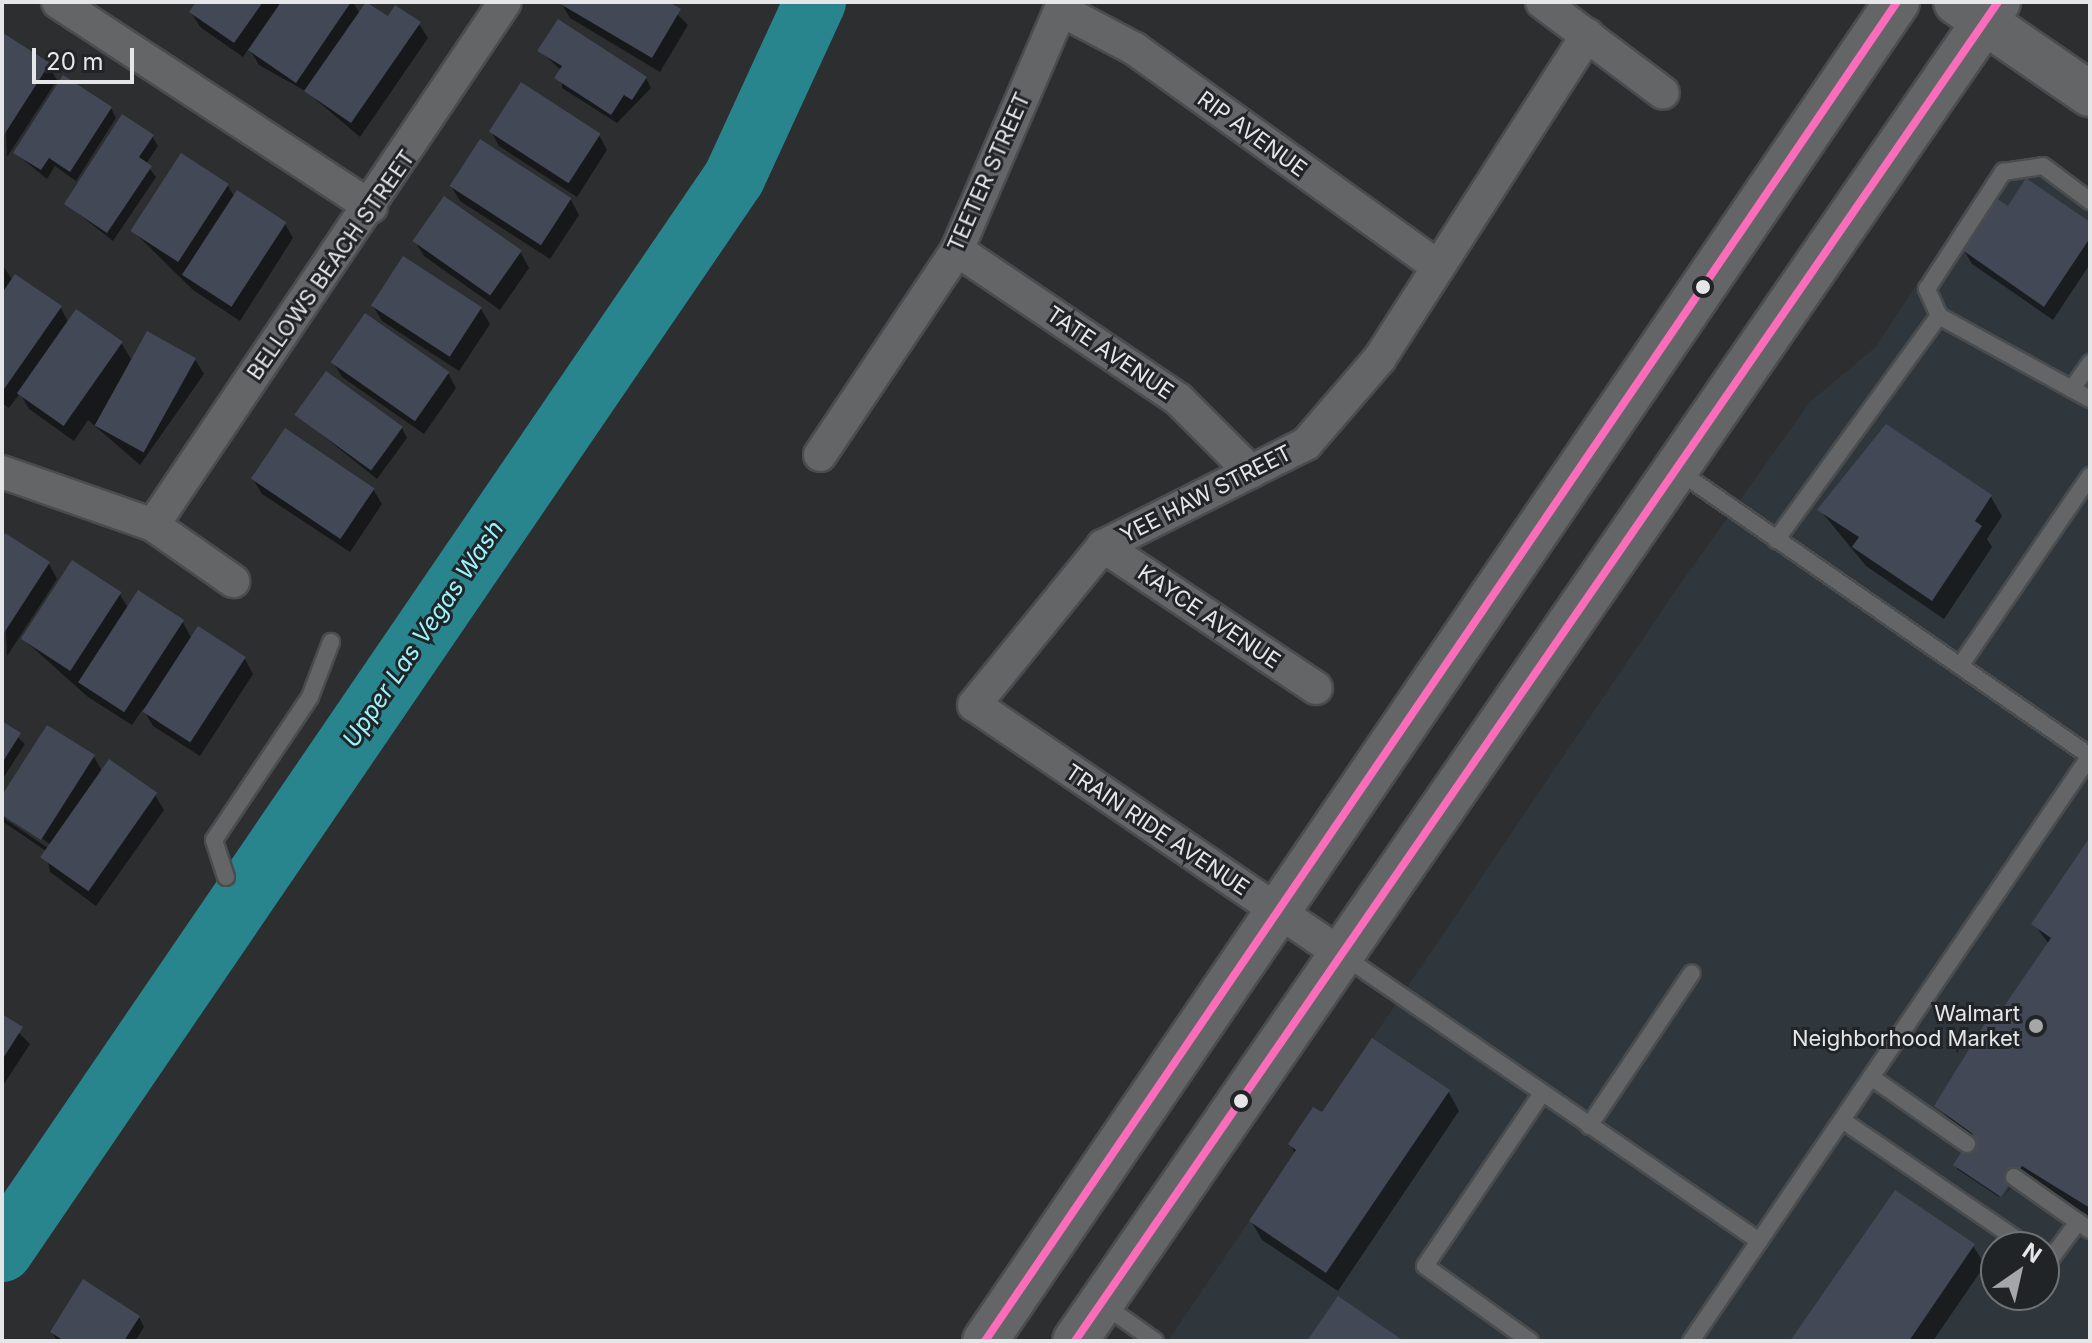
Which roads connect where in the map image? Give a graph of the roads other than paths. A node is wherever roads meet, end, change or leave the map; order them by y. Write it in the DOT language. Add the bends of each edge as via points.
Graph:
graph roads {
  1 [pos="58,2"];
  2 [pos="505,2"];
  3 [pos="1542,2"];
  4 [pos="1897,2"];
  5 [pos="1063,6"];
  6 [pos="1980,8"];
  7 [pos="1587,35"];
  8 [pos="1663,93"];
  9 [pos="2090,94"];
  10 [pos="2090,201"];
  11 [pos="371,207"];
  12 [pos="957,250"];
  13 [pos="1438,267"];
  14 [pos="1939,316"];
  15 [pos="2090,363"];
  16 [pos="2072,389"];
  17 [pos="2090,399"];
  18 [pos="820,455"];
  19 [pos="1676,469"];
  20 [pos="2,472"];
  21 [pos="1251,472"];
  22 [pos="2090,476"];
  23 [pos="153,525"];
  24 [pos="1776,540"];
  25 [pos="1103,546"];
  26 [pos="233,581"];
  27 [pos="331,642"];
  28 [pos="1960,666"];
  29 [pos="1316,688"];
  30 [pos="974,705"];
  31 [pos="2090,756"];
  32 [pos="226,877"];
  33 [pos="1276,910"];
  34 [pos="1341,954"];
  35 [pos="1692,973"];
  36 [pos="1871,1077"];
  37 [pos="1542,1093"];
  38 [pos="1842,1120"];
  39 [pos="1589,1126"];
  40 [pos="1967,1144"];
  41 [pos="2014,1177"];
  42 [pos="2084,1226"];
  43 [pos="2005,1231"];
  44 [pos="1759,1241"];
  45 [pos="2060,1250"];
  46 [pos="1101,1303"];
  47 [pos="985,1341"];
  48 [pos="1075,1341"];
  49 [pos="1155,1341"];
  50 [pos="1530,1341"];
  51 [pos="1691,1341"];
  1 -- 11 [label="street"];
  2 -- 11 [label="street, BELLOWS BEACH STREET"];
  3 -- 7 [label="street"];
  4 -- 33 [label="main road"];
  5 -- 12 [label="street, TEETER STREET"];
  5 -- 13 [label="street, RIP AVENUE" via="1135,49"];
  6 -- 9 [label="main road"];
  6 -- 19 [label="main road"];
  7 -- 8 [label="street"];
  7 -- 13 [label="street, YEE HAW STREET"];
  10 -- 14 [label="lane" via="2043,166 2003,172 1927,289"];
  11 -- 23 [label="street, BELLOWS BEACH STREET"];
  12 -- 18 [label="street, TEETER STREET"];
  12 -- 21 [label="street, TATE AVENUE" via="1178,399"];
  13 -- 21 [label="street, YEE HAW STREET" via="1380,358 1306,444"];
  14 -- 16 [label="lane"];
  14 -- 24 [label="lane"];
  15 -- 16 [label="lane"];
  16 -- 17 [label="lane"];
  19 -- 24 [label="lane"];
  19 -- 34 [label="main road"];
  20 -- 23 [label="street"];
  21 -- 25 [label="street, YEE HAW STREET"];
  22 -- 28 [label="lane"];
  23 -- 26 [label="street"];
  24 -- 28 [label="lane"];
  25 -- 29 [label="street, KAYCE AVENUE"];
  25 -- 30 [label="street, YEE HAW STREET"];
  27 -- 32 [label="lane" via="310,697 214,840"];
  28 -- 31 [label="lane"];
  30 -- 33 [label="street, TRAIN RIDE AVENUE"];
  31 -- 36 [label="lane"];
  33 -- 34 [label="street, TRAIN RIDE AVENUE"];
  33 -- 47 [label="main road"];
  34 -- 37 [label="lane"];
  34 -- 46 [label="main road"];
  35 -- 39 [label="lane"];
  36 -- 38 [label="lane"];
  36 -- 40 [label="lane"];
  37 -- 39 [label="lane"];
  37 -- 50 [label="lane" via="1425,1266"];
  38 -- 43 [label="lane"];
  38 -- 44 [label="lane"];
  39 -- 44 [label="lane"];
  41 -- 42 [label="lane"];
  42 -- 45 [label="lane"];
  44 -- 51 [label="lane"];
  46 -- 48 [label="main road"];
  46 -- 49 [label="lane"];
}
